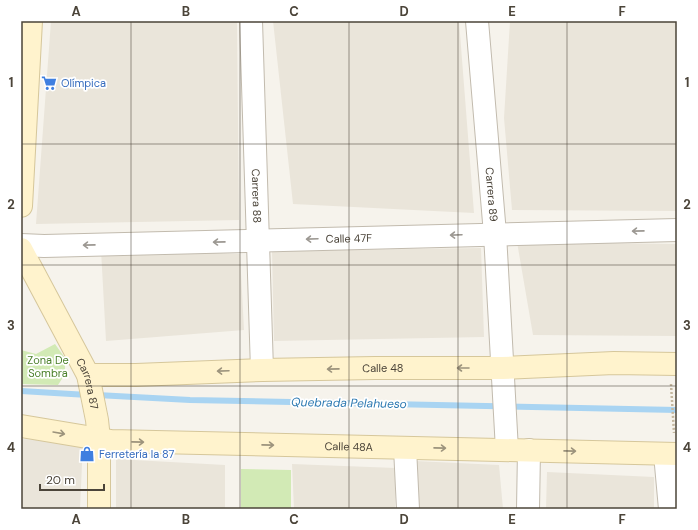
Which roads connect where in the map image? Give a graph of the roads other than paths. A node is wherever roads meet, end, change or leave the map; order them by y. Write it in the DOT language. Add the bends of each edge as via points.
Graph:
graph roads {
  1 [pos="31,21"];
  2 [pos="251,21"];
  3 [pos="476,21"];
  4 [pos="21,206"];
  5 [pos="677,230"];
  6 [pos="495,234"];
  7 [pos="258,240"];
  8 [pos="21,245"];
  9 [pos="21,249"];
  10 [pos="673,364"];
  11 [pos="262,370"];
  12 [pos="502,375"];
  13 [pos="89,381"];
  14 [pos="21,426"];
  15 [pos="98,430"];
  16 [pos="506,442"];
  17 [pos="405,448"];
  18 [pos="529,450"];
  19 [pos="673,454"];
  20 [pos="99,509"];
  21 [pos="408,509"];
  22 [pos="528,509"];
  23 [pos="670,509"];
  1 -- 4 [label="street"];
  2 -- 7 [label="street, Carrera 88"];
  3 -- 6 [label="street, Carrera 89"];
  5 -- 6 [label="street, Calle 47F, one-way"];
  6 -- 7 [label="street, Calle 47F, one-way"];
  6 -- 12 [label="street, Carrera 89"];
  7 -- 8 [label="street, Calle 47F, one-way"];
  7 -- 11 [label="street, Carrera 88"];
  9 -- 13 [label="street, Carrera 87"];
  10 -- 12 [label="street, Calle 48" via="614,363"];
  12 -- 11 [label="street, Calle 48, one-way" via="375,368"];
  11 -- 13 [label="street, Calle 48, one-way" via="159,374"];
  12 -- 16 [label="street, Carrera 89"];
  13 -- 15 [label="street, Carrera 87"];
  14 -- 15 [label="street, Calle 48A, one-way"];
  15 -- 17 [label="street, Calle 48A, one-way" via="121,442"];
  15 -- 20 [label="street, Carrera 87"];
  17 -- 16 [label="street, Calle 48A, one-way"];
  16 -- 18 [label="street, Calle 48A"];
  17 -- 21 [label="street"];
  18 -- 19 [label="street, Calle 48A, one-way"];
  18 -- 22 [label="street"];
  19 -- 23 [label="street"];
}
